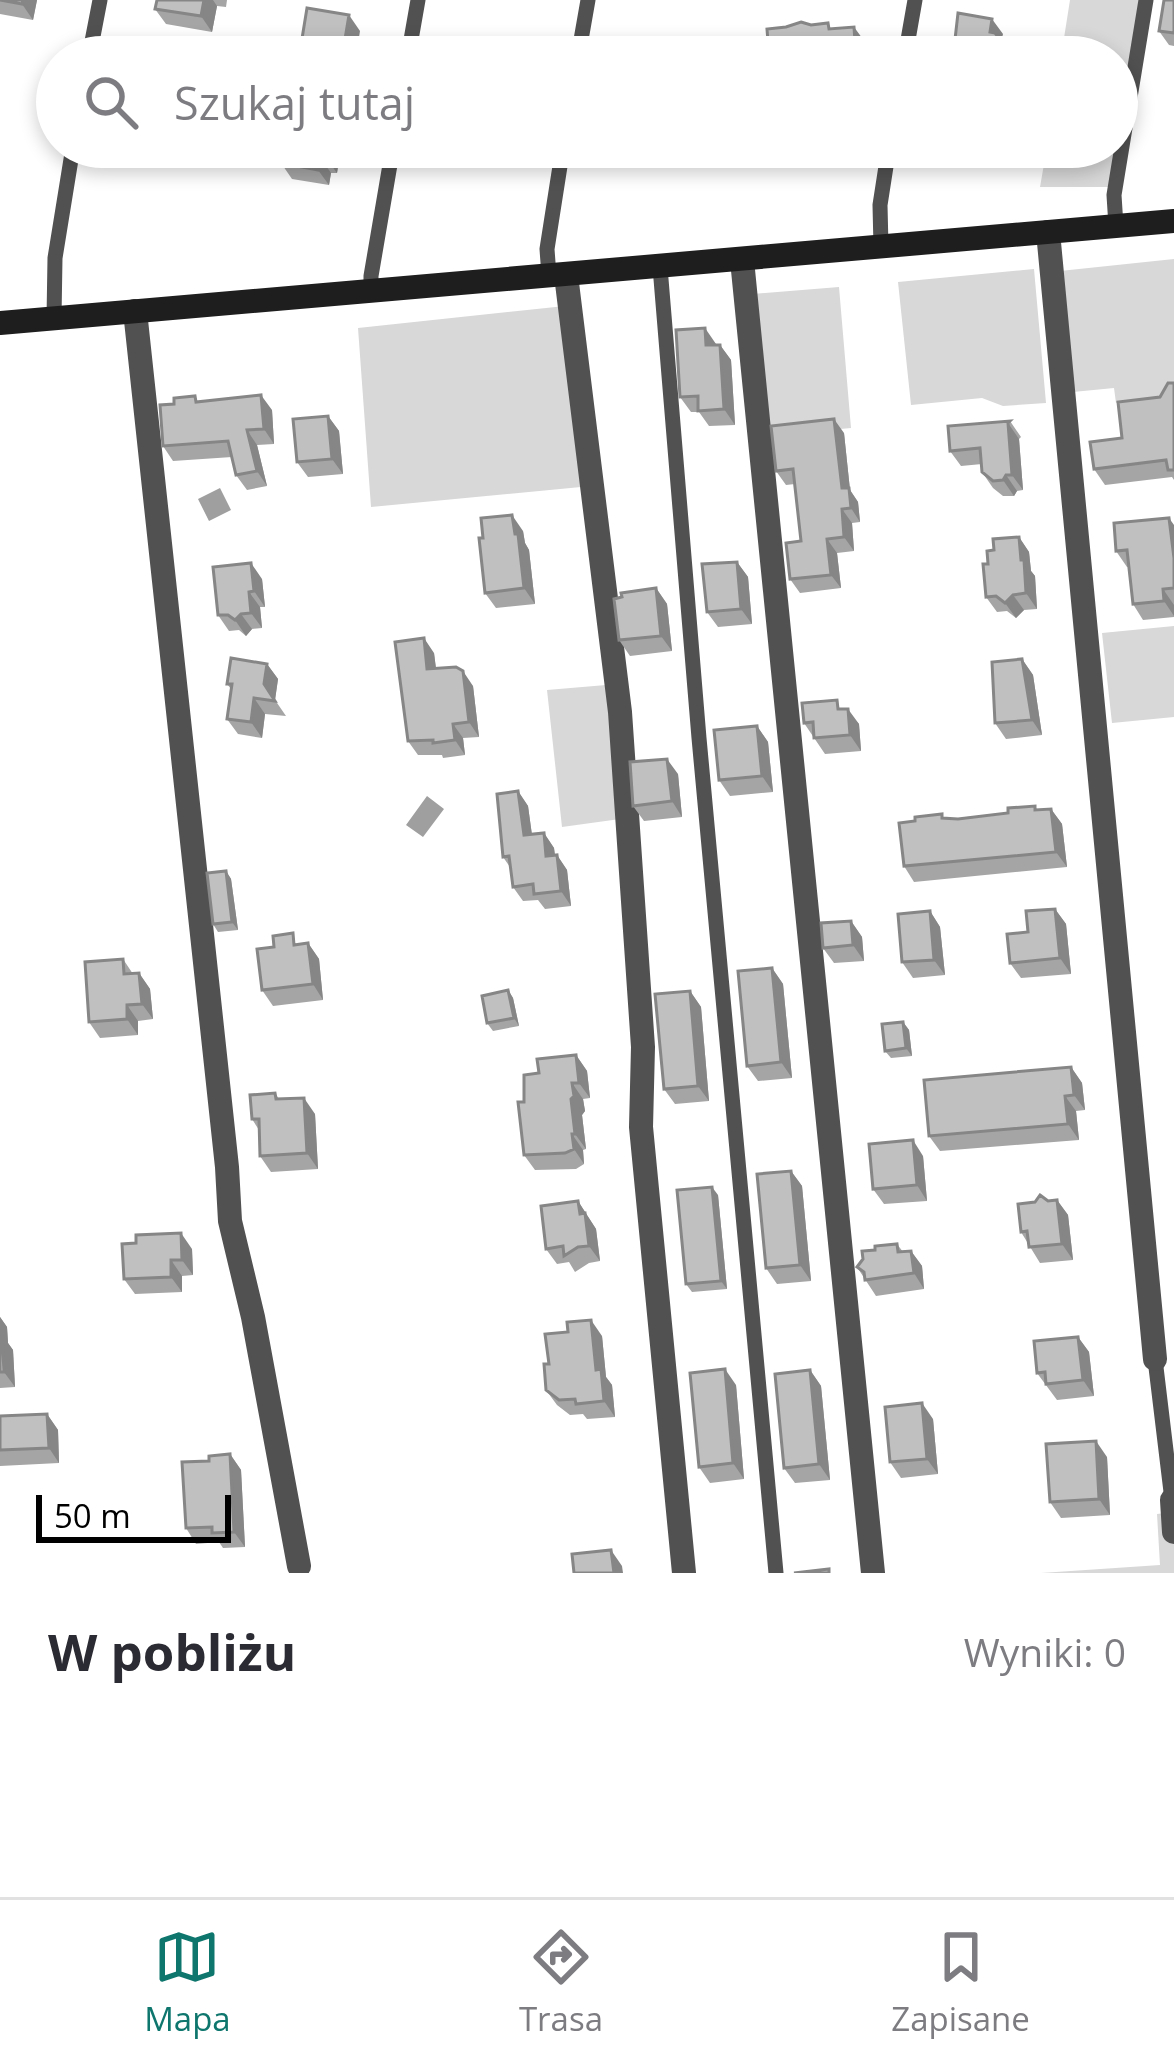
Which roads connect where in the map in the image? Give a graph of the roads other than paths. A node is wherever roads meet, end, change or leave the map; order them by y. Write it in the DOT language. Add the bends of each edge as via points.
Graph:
graph roads {
  1 [pos="100,0"];
  2 [pos="418,0"];
  3 [pos="588,0"];
  4 [pos="915,0"];
  5 [pos="1146,0"];
  6 [pos="93,36"];
  7 [pos="412,36"];
  8 [pos="582,36"];
  9 [pos="909,36"];
  10 [pos="1138,49"];
  11 [pos="70,168"];
  12 [pos="389,168"];
  13 [pos="560,168"];
  14 [pos="886,168"];
  15 [pos="1118,168"];
  16 [pos="1174,220"];
  17 [pos="1115,226"];
  18 [pos="1048,232"];
  19 [pos="881,248"];
  20 [pos="742,260"];
  21 [pos="661,267"];
  22 [pos="558,276"];
  23 [pos="371,291"];
  24 [pos="135,311"];
  25 [pos="54,318"];
  26 [pos="0,323"];
  27 [pos="1155,1359"];
  28 [pos="1172,1500"];
  29 [pos="1174,1532"];
  30 [pos="299,1565"];
  31 [pos="684,1573"];
  32 [pos="776,1573"];
  33 [pos="873,1573"];
  1 -- 6 [label="lane"];
  2 -- 7 [label="lane"];
  3 -- 8 [label="lane"];
  4 -- 9 [label="lane"];
  5 -- 10 [label="lane"];
  11 -- 25 [label="lane"];
  12 -- 23 [label="lane"];
  13 -- 22 [label="lane" via="547,249"];
  14 -- 19 [label="lane"];
  15 -- 17 [label="lane"];
  16 -- 17 [label="street"];
  17 -- 18 [label="street"];
  18 -- 19 [label="street"];
  18 -- 27 [label="street"];
  19 -- 20 [label="street"];
  20 -- 21 [label="street"];
  20 -- 33 [label="street"];
  21 -- 22 [label="street"];
  21 -- 32 [label="lane"];
  22 -- 23 [label="street"];
  22 -- 31 [label="street" via="620,712 643,1047 641,1127"];
  23 -- 24 [label="street"];
  24 -- 25 [label="street"];
  24 -- 30 [label="street" via="230,1221"];
  25 -- 26 [label="street"];
  27 -- 28 [label="lane"];
  28 -- 29 [label="street"];
}
